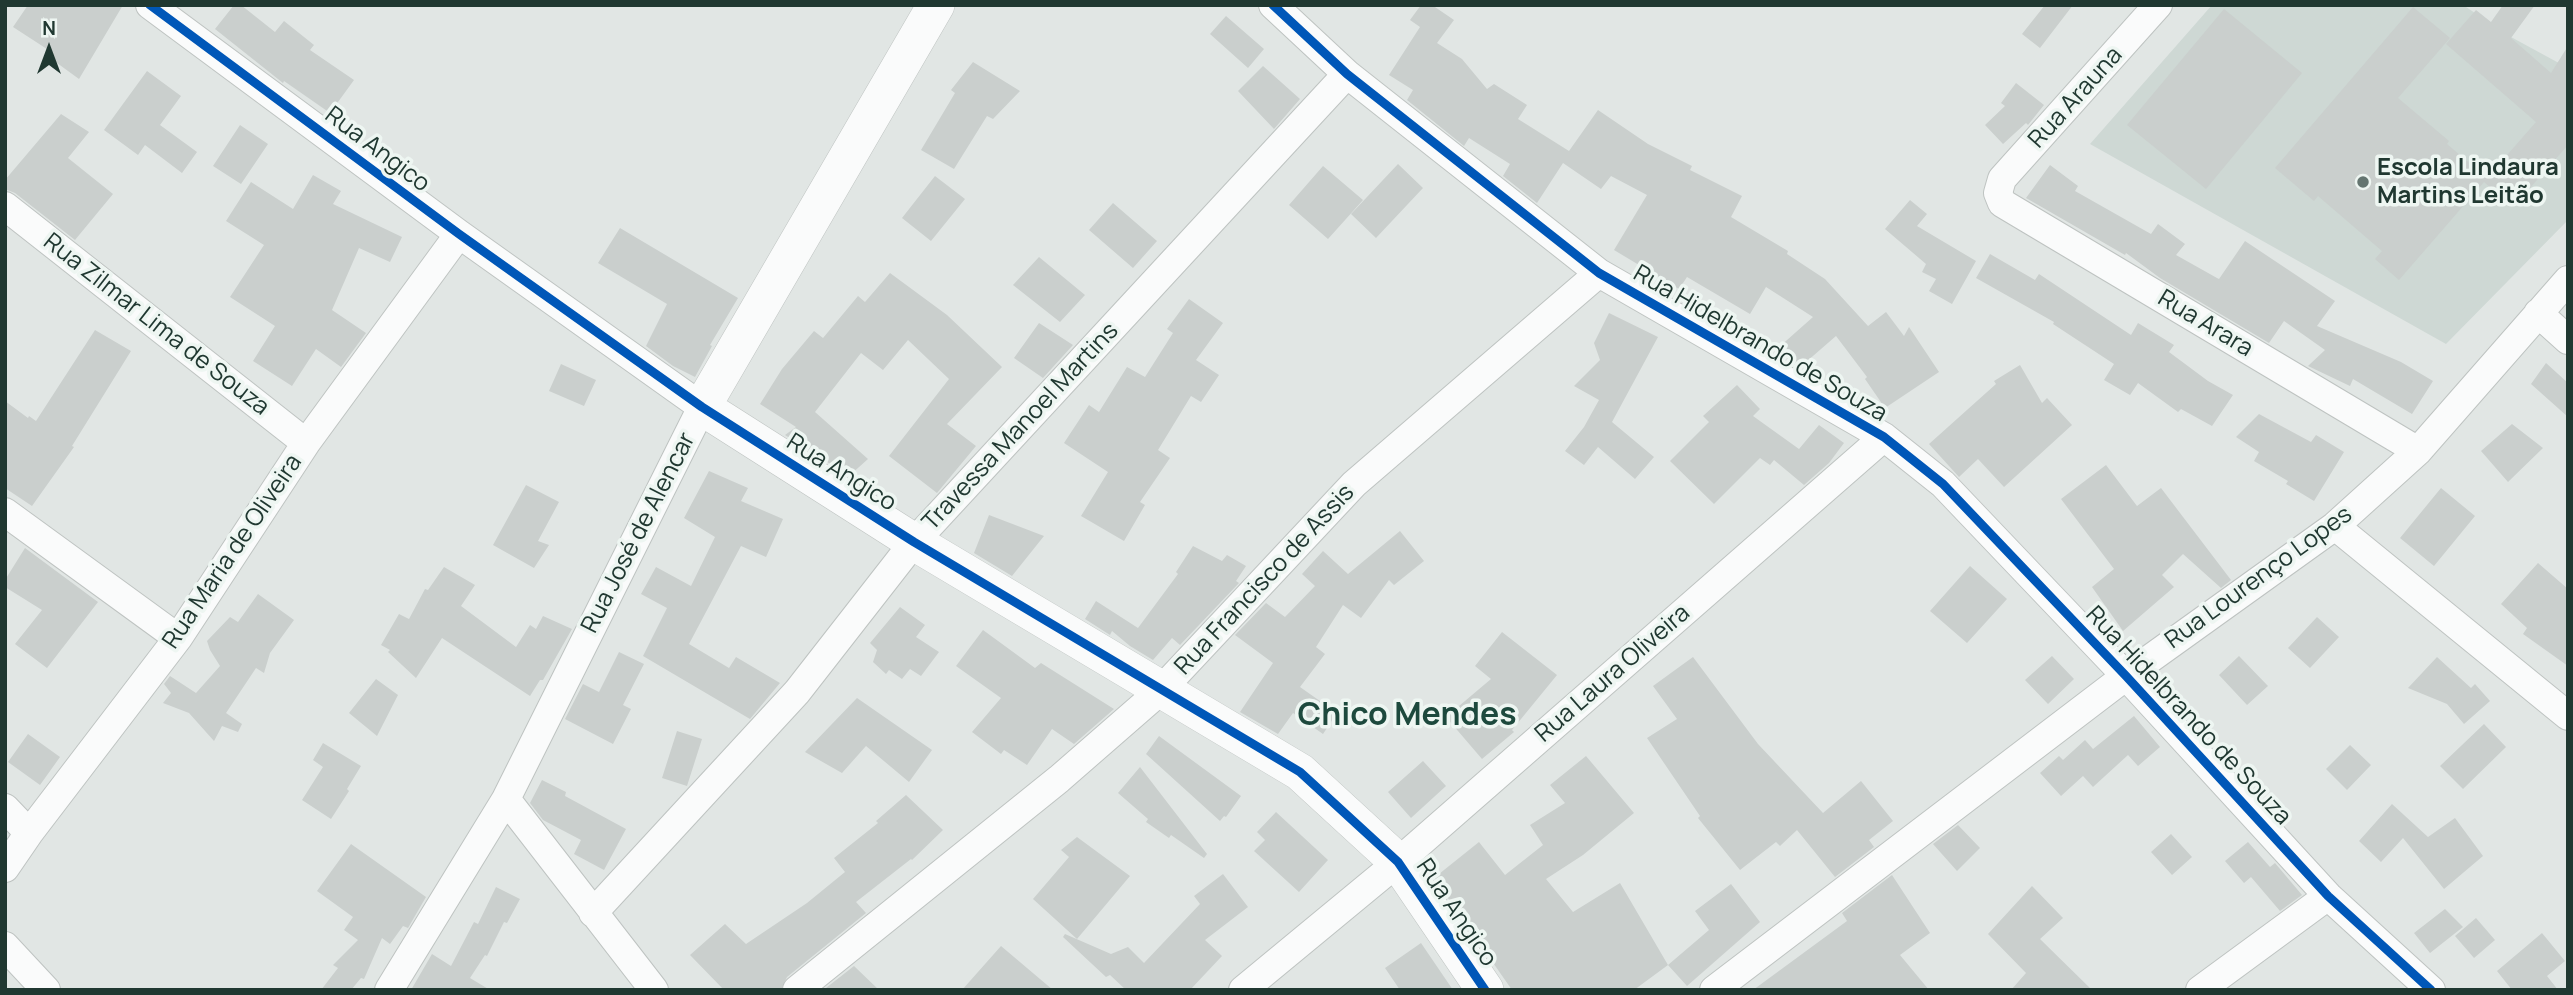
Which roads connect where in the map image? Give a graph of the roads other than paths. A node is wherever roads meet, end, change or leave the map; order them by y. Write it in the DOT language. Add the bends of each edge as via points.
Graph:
graph roads {
  1 [pos="150,5"];
  2 [pos="936,5"];
  3 [pos="1273,5"];
  4 [pos="2158,5"];
  5 [pos="1347,74"];
  6 [pos="1998,193"];
  7 [pos="5,206"];
  8 [pos="459,234"];
  9 [pos="1599,272"];
  10 [pos="2568,280"];
  11 [pos="2538,313"];
  12 [pos="2568,340"];
  13 [pos="702,407"];
  14 [pos="1884,437"];
  15 [pos="306,443"];
  16 [pos="2417,451"];
  17 [pos="5,512"];
  18 [pos="2335,526"];
  19 [pos="914,542"];
  20 [pos="178,638"];
  21 [pos="2126,676"];
  22 [pos="1160,691"];
  23 [pos="2568,716"];
  24 [pos="506,799"];
  25 [pos="5,808"];
  26 [pos="30,832"];
  27 [pos="1398,862"];
  28 [pos="5,869"];
  29 [pos="2328,896"];
  30 [pos="593,913"];
  31 [pos="5,946"];
  32 [pos="46,990"];
  33 [pos="389,990"];
  34 [pos="654,990"];
  35 [pos="797,990"];
  36 [pos="1243,990"];
  37 [pos="1485,990"];
  38 [pos="1714,990"];
  39 [pos="2200,990"];
  40 [pos="2431,990"];
  1 -- 8 [label="street, Rua Angico"];
  2 -- 13 [label="street, Rua José de Alencar"];
  3 -- 5 [label="street, Rua Hidelbrando de Souza"];
  4 -- 6 [label="street, Rua Arauna" via="2003,179"];
  5 -- 9 [label="street, Rua Hidelbrando de Souza"];
  5 -- 19 [label="street, Travessa Manoel Martins"];
  6 -- 16 [label="street, Rua Arara" via="2003,203"];
  7 -- 15 [label="street, Rua Zilmar Lima de Souza"];
  8 -- 13 [label="street, Rua Angico"];
  8 -- 15 [label="street, Rua Maria de Oliveira"];
  9 -- 14 [label="street, Rua Hidelbrando de Souza"];
  9 -- 22 [label="street, Rua Francisco de Assis" via="1354,484"];
  10 -- 11 [label="street, Rua Lourenço Lopes"];
  11 -- 12 [label="street"];
  11 -- 16 [label="street, Rua Lourenço Lopes"];
  13 -- 19 [label="street, Rua Angico"];
  13 -- 24 [label="street, Rua José de Alencar"];
  14 -- 21 [label="street, Rua Hidelbrando de Souza" via="1943,484"];
  14 -- 27 [label="street, Rua Laura Oliveira"];
  15 -- 20 [label="street, Rua Maria de Oliveira"];
  16 -- 18 [label="street, Rua Lourenço Lopes"];
  17 -- 20 [label="street"];
  18 -- 21 [label="street, Rua Lourenço Lopes"];
  18 -- 23 [label="street"];
  19 -- 22 [label="street, Rua Angico"];
  19 -- 30 [label="street, Travessa Manoel Martins" via="797,692"];
  20 -- 26 [label="street, Rua Maria de Oliveira"];
  21 -- 29 [label="street, Rua Hidelbrando de Souza"];
  21 -- 38 [label="street, Rua Lourenço Lopes"];
  22 -- 27 [label="street, Rua Angico" via="1300,772"];
  22 -- 35 [label="street, Rua Francisco de Assis" via="1059,779"];
  24 -- 30 [label="street"];
  24 -- 33 [label="street, Rua José de Alencar"];
  25 -- 26 [label="street"];
  26 -- 28 [label="street, Rua Maria de Oliveira"];
  27 -- 36 [label="street, Rua Laura Oliveira"];
  27 -- 37 [label="street, Rua Angico"];
  29 -- 39 [label="street"];
  29 -- 40 [label="street, Rua Hidelbrando de Souza"];
  30 -- 34 [label="street"];
  31 -- 32 [label="street"];
}
